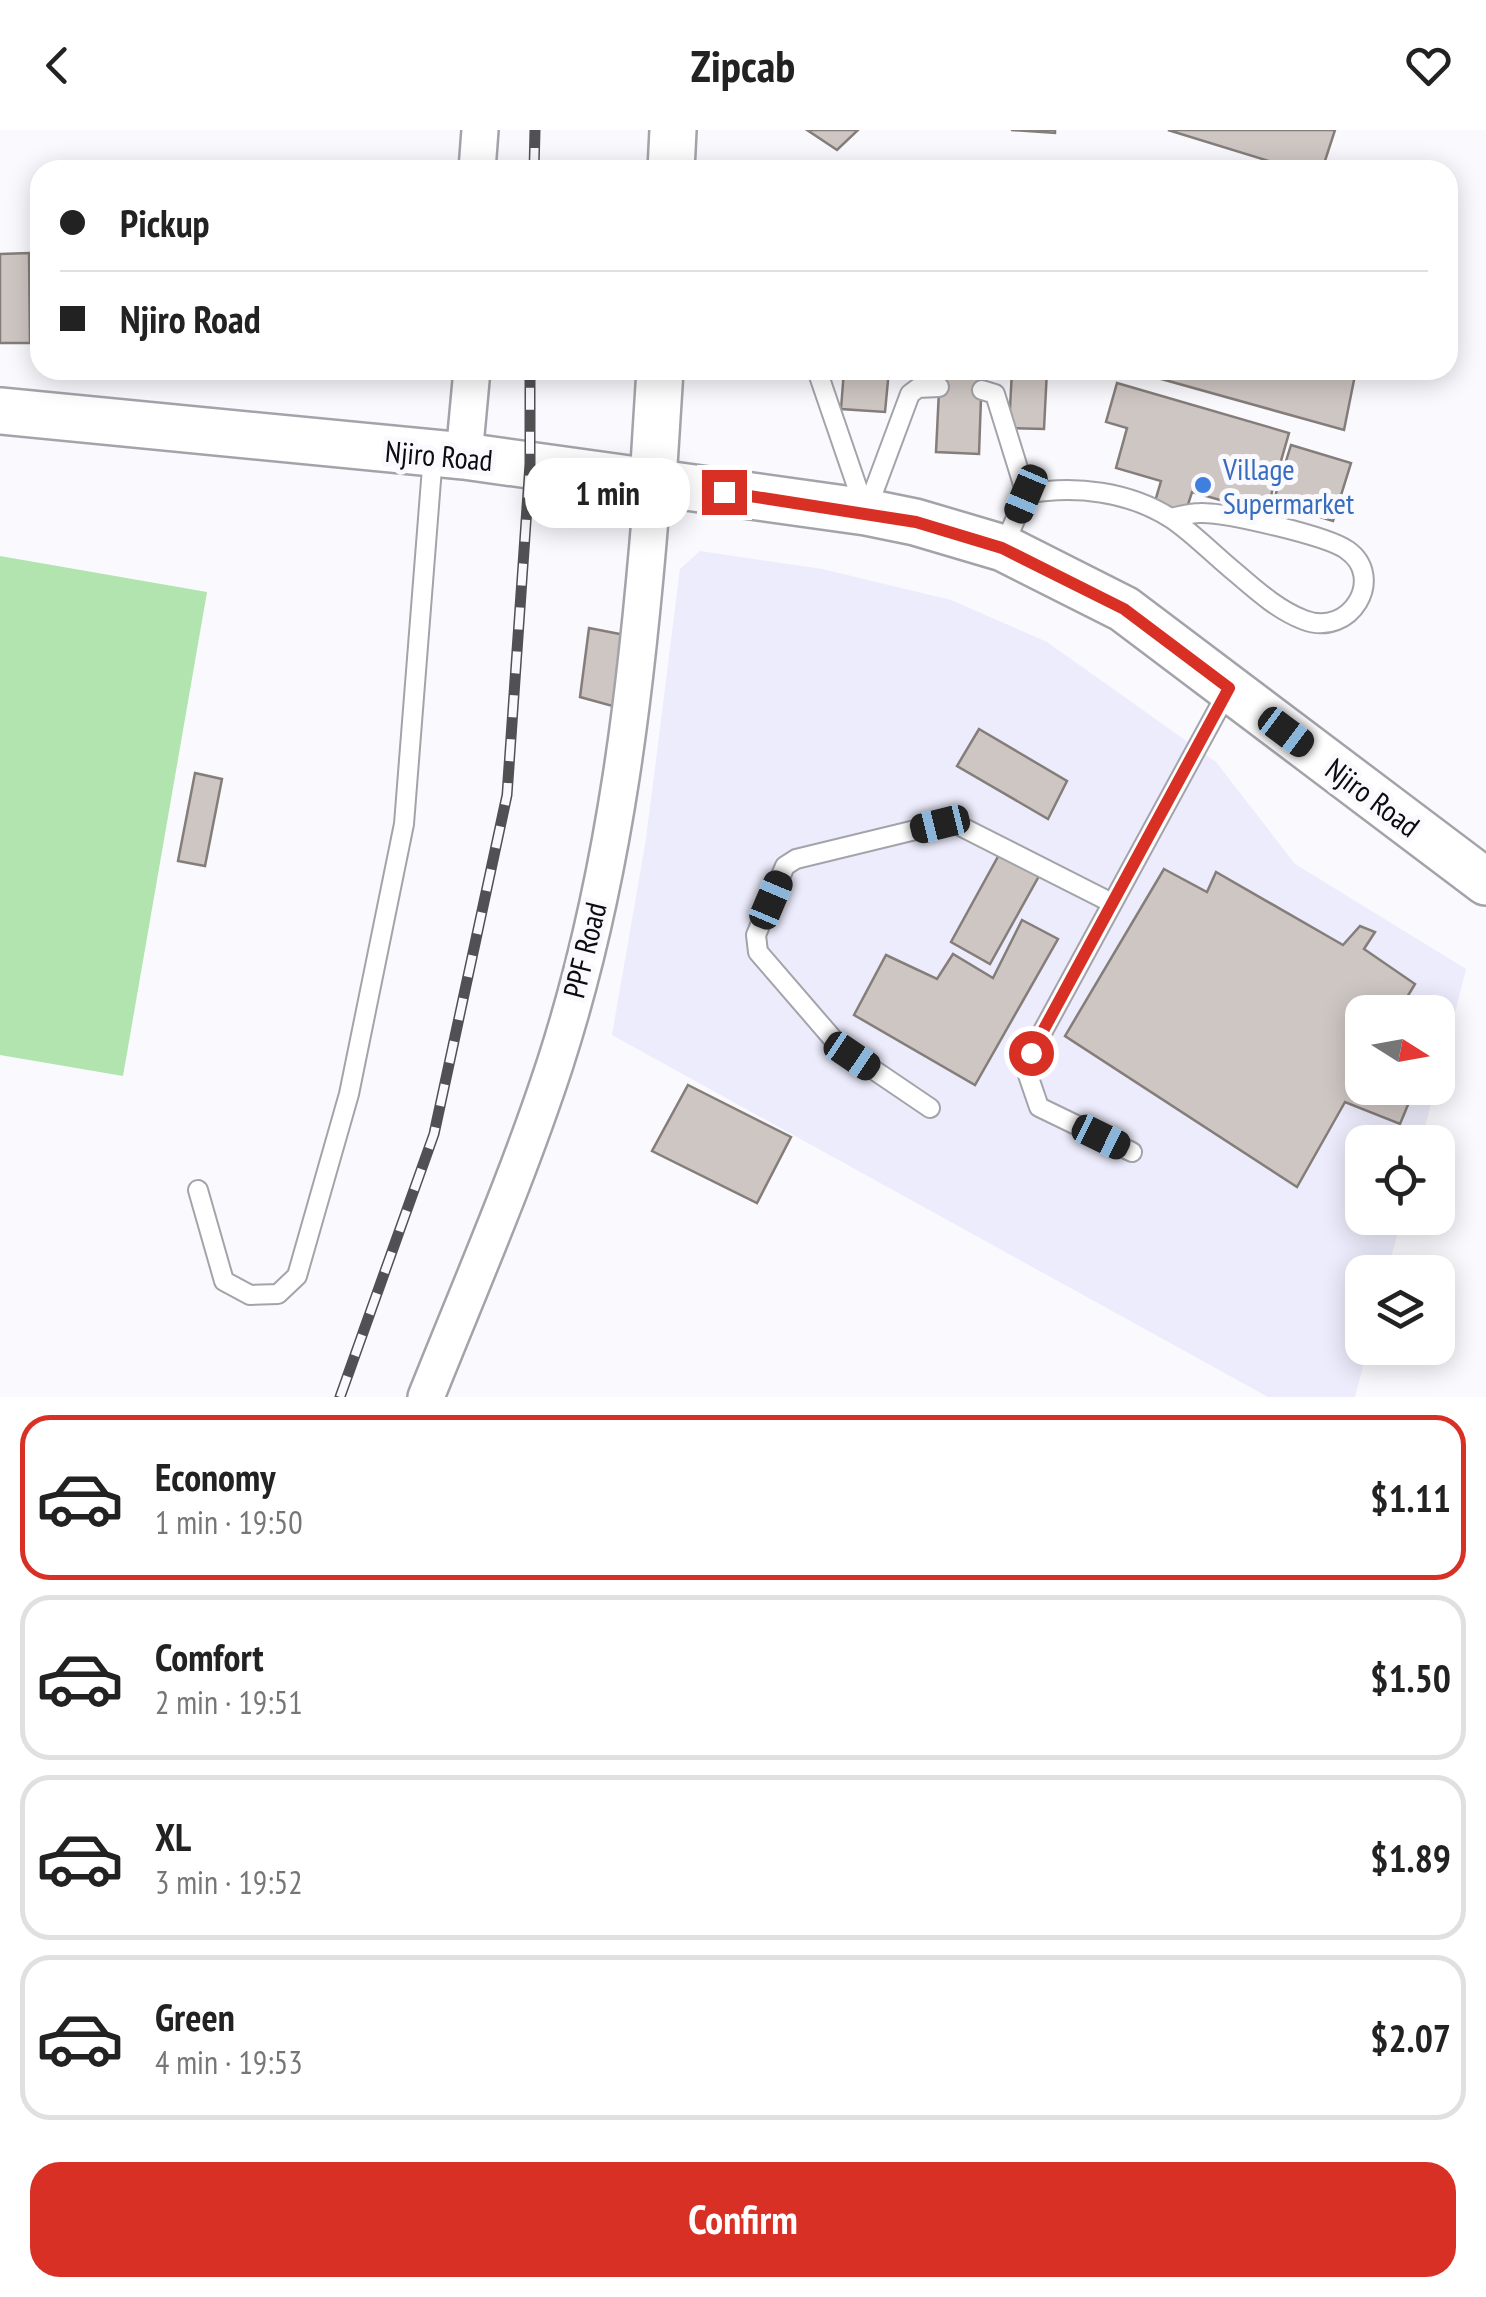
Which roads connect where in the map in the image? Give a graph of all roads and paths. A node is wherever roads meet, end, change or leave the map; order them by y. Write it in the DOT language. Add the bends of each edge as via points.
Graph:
graph roads {
  1 [pos="480,130"];
  2 [pos="673,130"];
  3 [pos="478,160"];
  4 [pos="672,160"];
  5 [pos="469,380"];
  6 [pos="659,380"];
  7 [pos="820,380"];
  8 [pos="939,387"];
  9 [pos="982,390"];
  10 [pos="0,411"];
  11 [pos="449,455"];
  12 [pos="653,481"];
  13 [pos="1026,494"];
  14 [pos="866,512"];
  15 [pos="1170,518"];
  16 [pos="1002,548"];
  17 [pos="1229,688"];
  18 [pos="1486,882"];
  19 [pos="1112,903"];
  20 [pos="930,1108"];
  21 [pos="1132,1152"];
  22 [pos="198,1190"];
  23 [pos="426,1397"];
  1 -- 3 [label="street"];
  2 -- 4 [label="street"];
  5 -- 11 [label="street"];
  6 -- 12 [label="street"];
  7 -- 14 [label="lane"];
  8 -- 14 [label="lane" via="910,394"];
  9 -- 13 [label="lane" via="995,394"];
  10 -- 11 [label="street, Njiro Road"];
  11 -- 12 [label="street, Njiro Road"];
  11 -- 22 [label="lane" via="404,824 349,1094 298,1276 278,1294 250,1295 224,1281"];
  12 -- 14 [label="street, Njiro Road"];
  12 -- 23 [label="street, PPF Road" via="631,724 589,937 556,1062"];
  13 -- 15 [label="lane" via="1092,490"];
  13 -- 16 [label="lane"];
  14 -- 16 [label="street, Njiro Road"];
  15 -- 15 [label="lane" via="1292,615 1336,622 1354,611 1364,586 1348,550 1222,514"];
  16 -- 17 [label="street, Njiro Road" via="1124,609"];
  17 -- 18 [label="street, Njiro Road"];
  17 -- 19 [label="lane"];
  19 -- 20 [label="lane" via="956,824 796,858 786,866 756,935 758,952 840,1047"];
  19 -- 21 [label="lane" via="1031,1053 1028,1075 1039,1106"];
}
